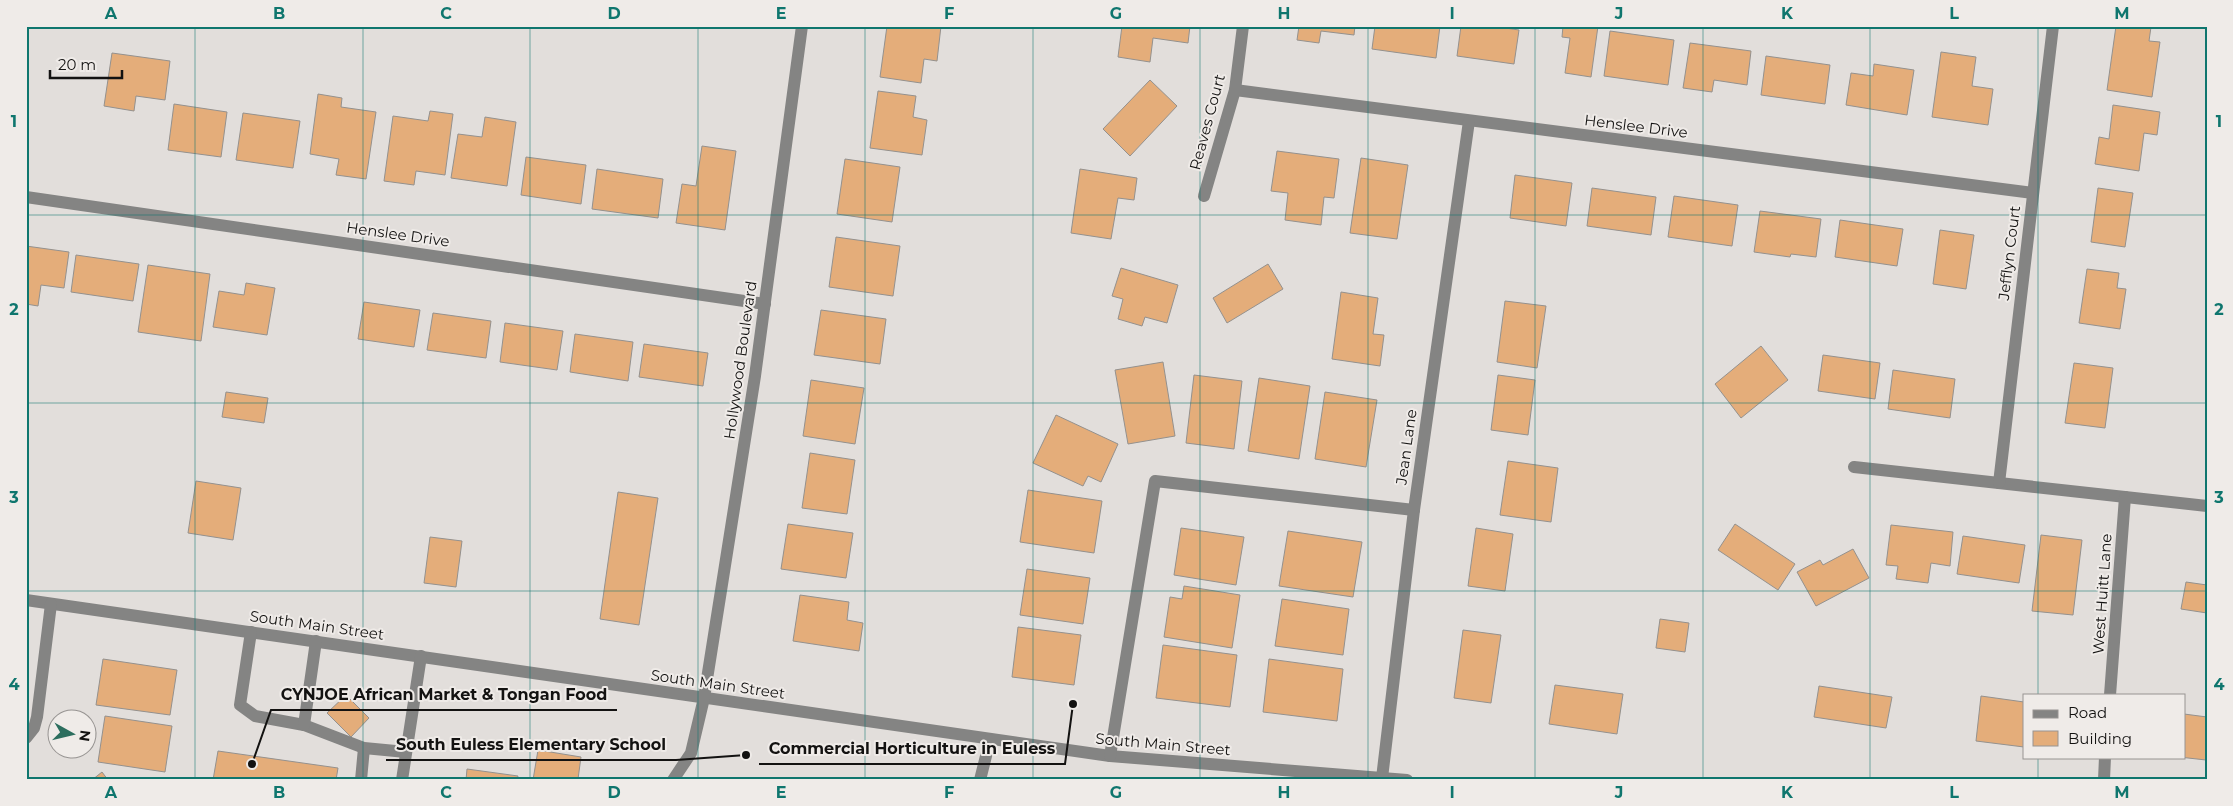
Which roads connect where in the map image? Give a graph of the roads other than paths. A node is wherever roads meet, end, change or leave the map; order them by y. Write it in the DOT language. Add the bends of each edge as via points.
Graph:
graph roads {
  1 [pos="802,26"];
  2 [pos="1243,26"];
  3 [pos="2053,26"];
  4 [pos="1235,90"];
  5 [pos="1469,121"];
  6 [pos="2033,193"];
  7 [pos="1204,196"];
  8 [pos="26,197"];
  9 [pos="765,304"];
  10 [pos="1854,468"];
  11 [pos="1999,483"];
  12 [pos="2125,497"];
  13 [pos="2207,506"];
  14 [pos="1414,510"];
  15 [pos="26,600"];
  16 [pos="51,604"];
  17 [pos="251,632"];
  18 [pos="316,641"];
  19 [pos="422,656"];
  20 [pos="2110,694"];
  21 [pos="704,698"];
  22 [pos="304,724"];
  23 [pos="26,738"];
  24 [pos="990,740"];
  25 [pos="364,748"];
  26 [pos="406,752"];
  27 [pos="1110,756"];
  28 [pos="2105,758"];
  29 [pos="1307,776"];
  30 [pos="1382,778"];
  31 [pos="361,780"];
  32 [pos="402,780"];
  33 [pos="673,780"];
  34 [pos="980,780"];
  35 [pos="1407,780"];
  36 [pos="2104,780"];
  1 -- 9 [label="street, Hollywood Boulevard"];
  2 -- 4 [label="street, Reaves Court"];
  3 -- 6 [label="street, Jefflyn Court"];
  4 -- 5 [label="street, Henslee Drive"];
  4 -- 7 [label="street, Reaves Court"];
  5 -- 6 [label="street, Henslee Drive"];
  5 -- 14 [label="street, Jean Lane"];
  6 -- 11 [label="street, Jefflyn Court"];
  8 -- 9 [label="street, Henslee Drive"];
  9 -- 21 [label="street, Hollywood Boulevard"];
  10 -- 11 [label="street"];
  11 -- 12 [label="street"];
  12 -- 13 [label="street"];
  12 -- 20 [label="street, West Huitt Lane"];
  14 -- 27 [label="street" via="1155,480"];
  14 -- 30 [label="street, Jean Lane"];
  15 -- 16 [label="street, South Main Street"];
  16 -- 17 [label="street, South Main Street"];
  16 -- 23 [label="street" via="37,717"];
  17 -- 18 [label="street, South Main Street"];
  17 -- 22 [label="street" via="240,705 255,716"];
  18 -- 19 [label="street, South Main Street"];
  18 -- 22 [label="street"];
  19 -- 21 [label="street, South Main Street"];
  19 -- 26 [label="street"];
  21 -- 24 [label="street, South Main Street"];
  21 -- 33 [label="street, Hollywood Boulevard" via="691,754"];
  22 -- 25 [label="street"];
  24 -- 27 [label="street, South Main Street"];
  24 -- 34 [label="street"];
  25 -- 26 [label="street"];
  25 -- 31 [label="street"];
  26 -- 32 [label="street"];
  27 -- 29 [label="street, South Main Street"];
  28 -- 36 [label="street"];
  29 -- 30 [label="street, South Main Street"];
  30 -- 35 [label="street, South Main Street"];
}
